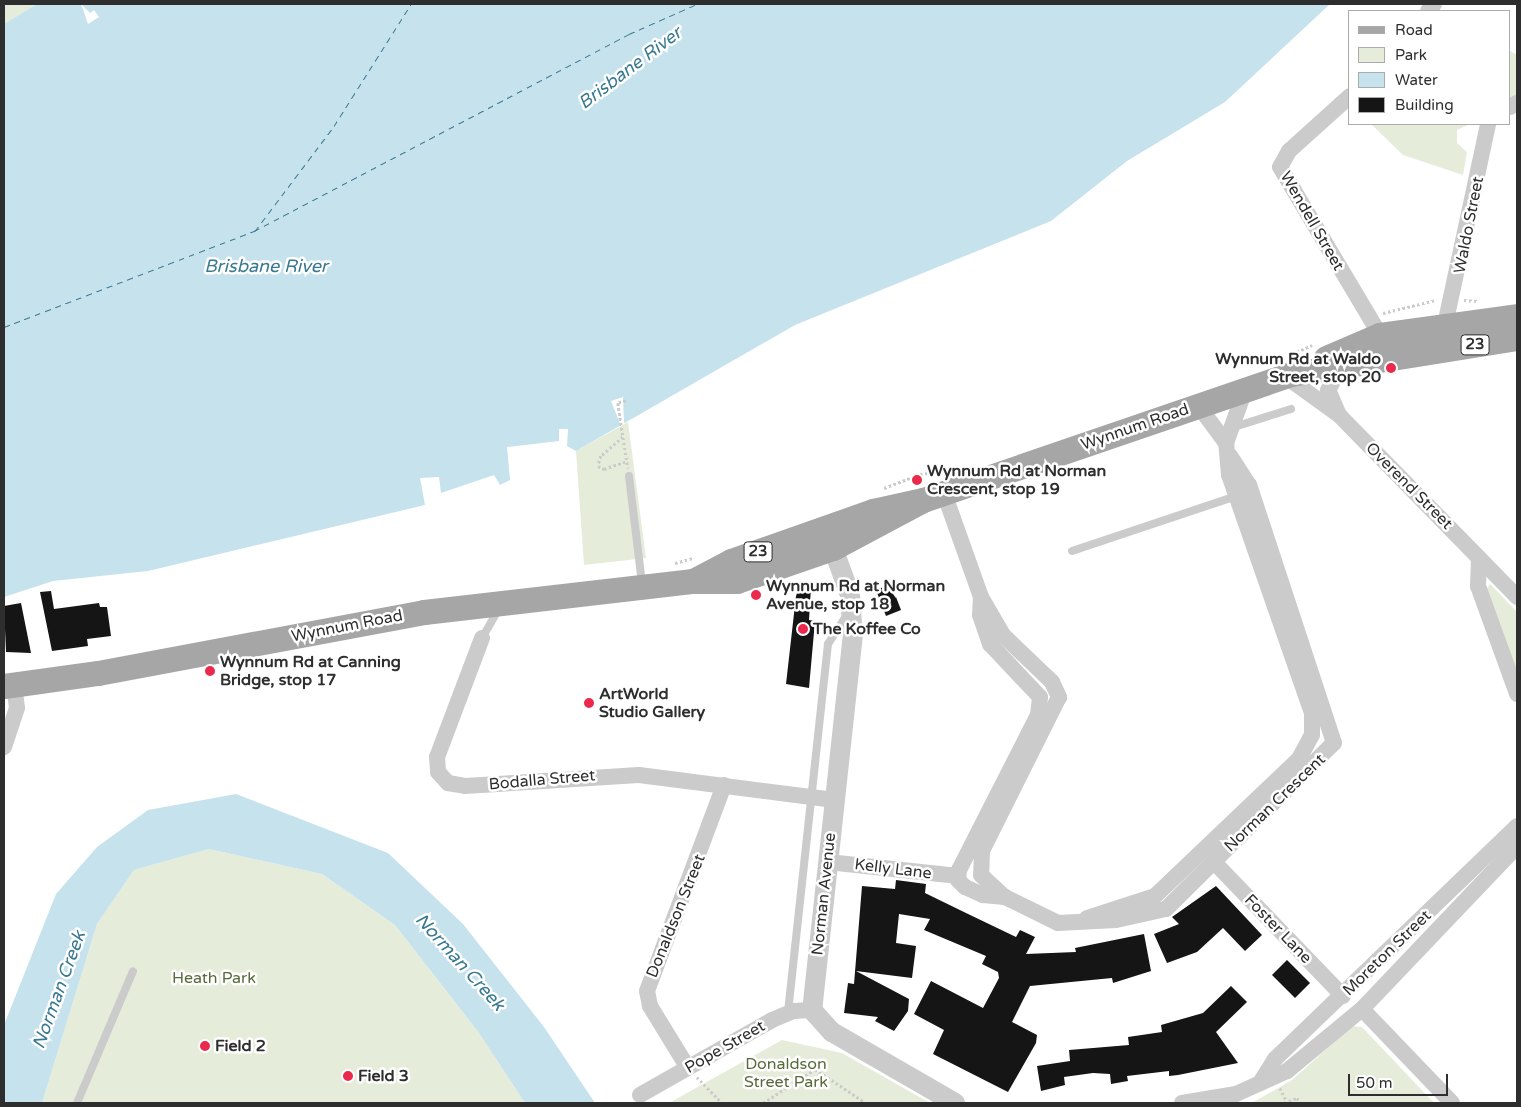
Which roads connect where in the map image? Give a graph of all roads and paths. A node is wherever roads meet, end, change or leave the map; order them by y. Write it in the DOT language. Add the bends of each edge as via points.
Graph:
graph roads {
  1 [pos="1348,98"];
  2 [pos="1488,125"];
  3 [pos="1505,318"];
  4 [pos="1445,325"];
  5 [pos="1517,325"];
  6 [pos="1380,335"];
  7 [pos="1517,338"];
  8 [pos="1416,351"];
  9 [pos="1344,364"];
  10 [pos="1289,375"];
  11 [pos="1245,390"];
  12 [pos="626,401"];
  13 [pos="1198,405"];
  14 [pos="1292,409"];
  15 [pos="1339,415"];
  16 [pos="623,437"];
  17 [pos="1228,443"];
  18 [pos="627,461"];
  19 [pos="629,476"];
  20 [pos="1236,496"];
  21 [pos="933,497"];
  22 [pos="829,538"];
  23 [pos="1072,551"];
  24 [pos="1479,558"];
  25 [pos="642,588"];
  26 [pos="981,597"];
  27 [pos="1517,597"];
  28 [pos="502,602"];
  29 [pos="852,607"];
  30 [pos="482,638"];
  31 [pos="9,685"];
  32 [pos="1517,694"];
  33 [pos="4,747"];
  34 [pos="724,785"];
  35 [pos="810,795"];
  36 [pos="834,800"];
  37 [pos="1517,826"];
  38 [pos="1517,846"];
  39 [pos="828,862"];
  40 [pos="1214,862"];
  41 [pos="958,876"];
  42 [pos="1005,897"];
  43 [pos="1078,922"];
  44 [pos="133,971"];
  45 [pos="1343,996"];
  46 [pos="1362,1009"];
  47 [pos="812,1010"];
  48 [pos="788,1012"];
  49 [pos="688,1068"];
  50 [pos="1260,1083"];
  51 [pos="640,1095"];
  52 [pos="77,1103"];
  53 [pos="722,1103"];
  54 [pos="763,1103"];
  55 [pos="866,1103"];
  56 [pos="955,1103"];
  57 [pos="1182,1103"];
  58 [pos="1284,1103"];
  59 [pos="1301,1103"];
  60 [pos="1452,1103"];
  1 -- 6 [label="street, Wendell Street" via="1289,151 1280,167"];
  2 -- 4 [label="street, Waldo Street"];
  3 -- 4 [label="main road, Wynnum Road / 23"];
  3 -- 5 [label="main road"];
  4 -- 6 [label="main road, Wynnum Road / 23"];
  6 -- 8 [label="main road" via="1394,346"];
  6 -- 10 [label="main road, Wynnum Road / 23"];
  7 -- 8 [label="main road, Wynnum Road / 23"];
  8 -- 9 [label="main road, Wynnum Road / 23"];
  9 -- 10 [label="main road, Wynnum Road / 23"];
  9 -- 15 [label="street, Overend Street" via="1334,374 1328,390"];
  10 -- 11 [label="main road, Wynnum Road / 23"];
  10 -- 15 [label="street, Overend Street"];
  11 -- 13 [label="main road, Wynnum Road / 23"];
  11 -- 17 [label="street, Norman Crescent"];
  12 -- 16 [label="path" via="618,403"];
  13 -- 17 [label="street, Norman Crescent"];
  13 -- 21 [label="main road, Wynnum Road / 23"];
  14 -- 17 [label="lane"];
  15 -- 24 [label="street, Overend Street"];
  16 -- 18 [label="path"];
  16 -- 18 [label="path" via="601,456 598,466 604,469"];
  17 -- 20 [label="street, Norman Crescent" via="1228,471"];
  17 -- 40 [label="street, Norman Crescent" via="1249,485 1334,740 1317,764"];
  18 -- 19 [label="path"];
  19 -- 25 [label="lane"];
  20 -- 23 [label="lane"];
  20 -- 43 [label="street, Norman Crescent" via="1312,713 1312,739 1299,759 1155,896"];
  21 -- 22 [label="main road, Wynnum Road / 23"];
  21 -- 26 [label="street, Norman Crescent"];
  22 -- 25 [label="main road, Wynnum Road / 23" via="730,561 693,581"];
  22 -- 29 [label="street, Norman Avenue"];
  24 -- 27 [label="street, Overend Street"];
  24 -- 32 [label="street" via="1478,586"];
  25 -- 28 [label="main road, Wynnum Road / 23"];
  26 -- 41 [label="street, Norman Crescent" via="980,615 988,642 1036,688 1040,709 964,856"];
  26 -- 42 [label="street, Norman Crescent" via="1003,636 1052,682 1059,697 980,856 982,875"];
  28 -- 30 [label="lane, Bodalla Street"];
  28 -- 31 [label="main road, Wynnum Road / 23"];
  29 -- 35 [label="lane, Norman Avenue" via="828,644"];
  29 -- 36 [label="street, Norman Avenue"];
  30 -- 34 [label="street, Bodalla Street" via="437,757 438,772 448,783 465,786 625,774"];
  31 -- 33 [label="street" via="16,708"];
  34 -- 35 [label="street, Bodalla Street"];
  34 -- 49 [label="street, Donaldson Street" via="647,991 653,1012"];
  35 -- 36 [label="street, Bodalla Street"];
  35 -- 48 [label="lane, Norman Avenue"];
  36 -- 39 [label="street, Norman Avenue"];
  37 -- 45 [label="street, Moreton Street"];
  38 -- 46 [label="street, Moreton Street"];
  39 -- 41 [label="street, Kelly Lane"];
  39 -- 47 [label="street, Norman Avenue"];
  40 -- 43 [label="street, Norman Crescent" via="1162,912"];
  40 -- 45 [label="street, Foster Lane"];
  41 -- 42 [label="street, Norman Crescent" via="961,884 980,894"];
  42 -- 43 [label="street, Norman Crescent" via="1058,923"];
  44 -- 52 [label="lane"];
  45 -- 50 [label="street, Moreton Street" via="1274,1059"];
  46 -- 50 [label="street, Moreton Street" via="1287,1071"];
  46 -- 60 [label="street"];
  47 -- 48 [label="street, Pope Street"];
  47 -- 56 [label="street" via="828,1029"];
  48 -- 49 [label="street, Pope Street"];
  49 -- 51 [label="street, Pope Street"];
  49 -- 53 [label="path"];
  50 -- 57 [label="street, Moreton Street" via="1236,1094"];
  54 -- 55 [label="path" via="815,1068"];
  58 -- 59 [label="path" via="1297,1098"];
}
